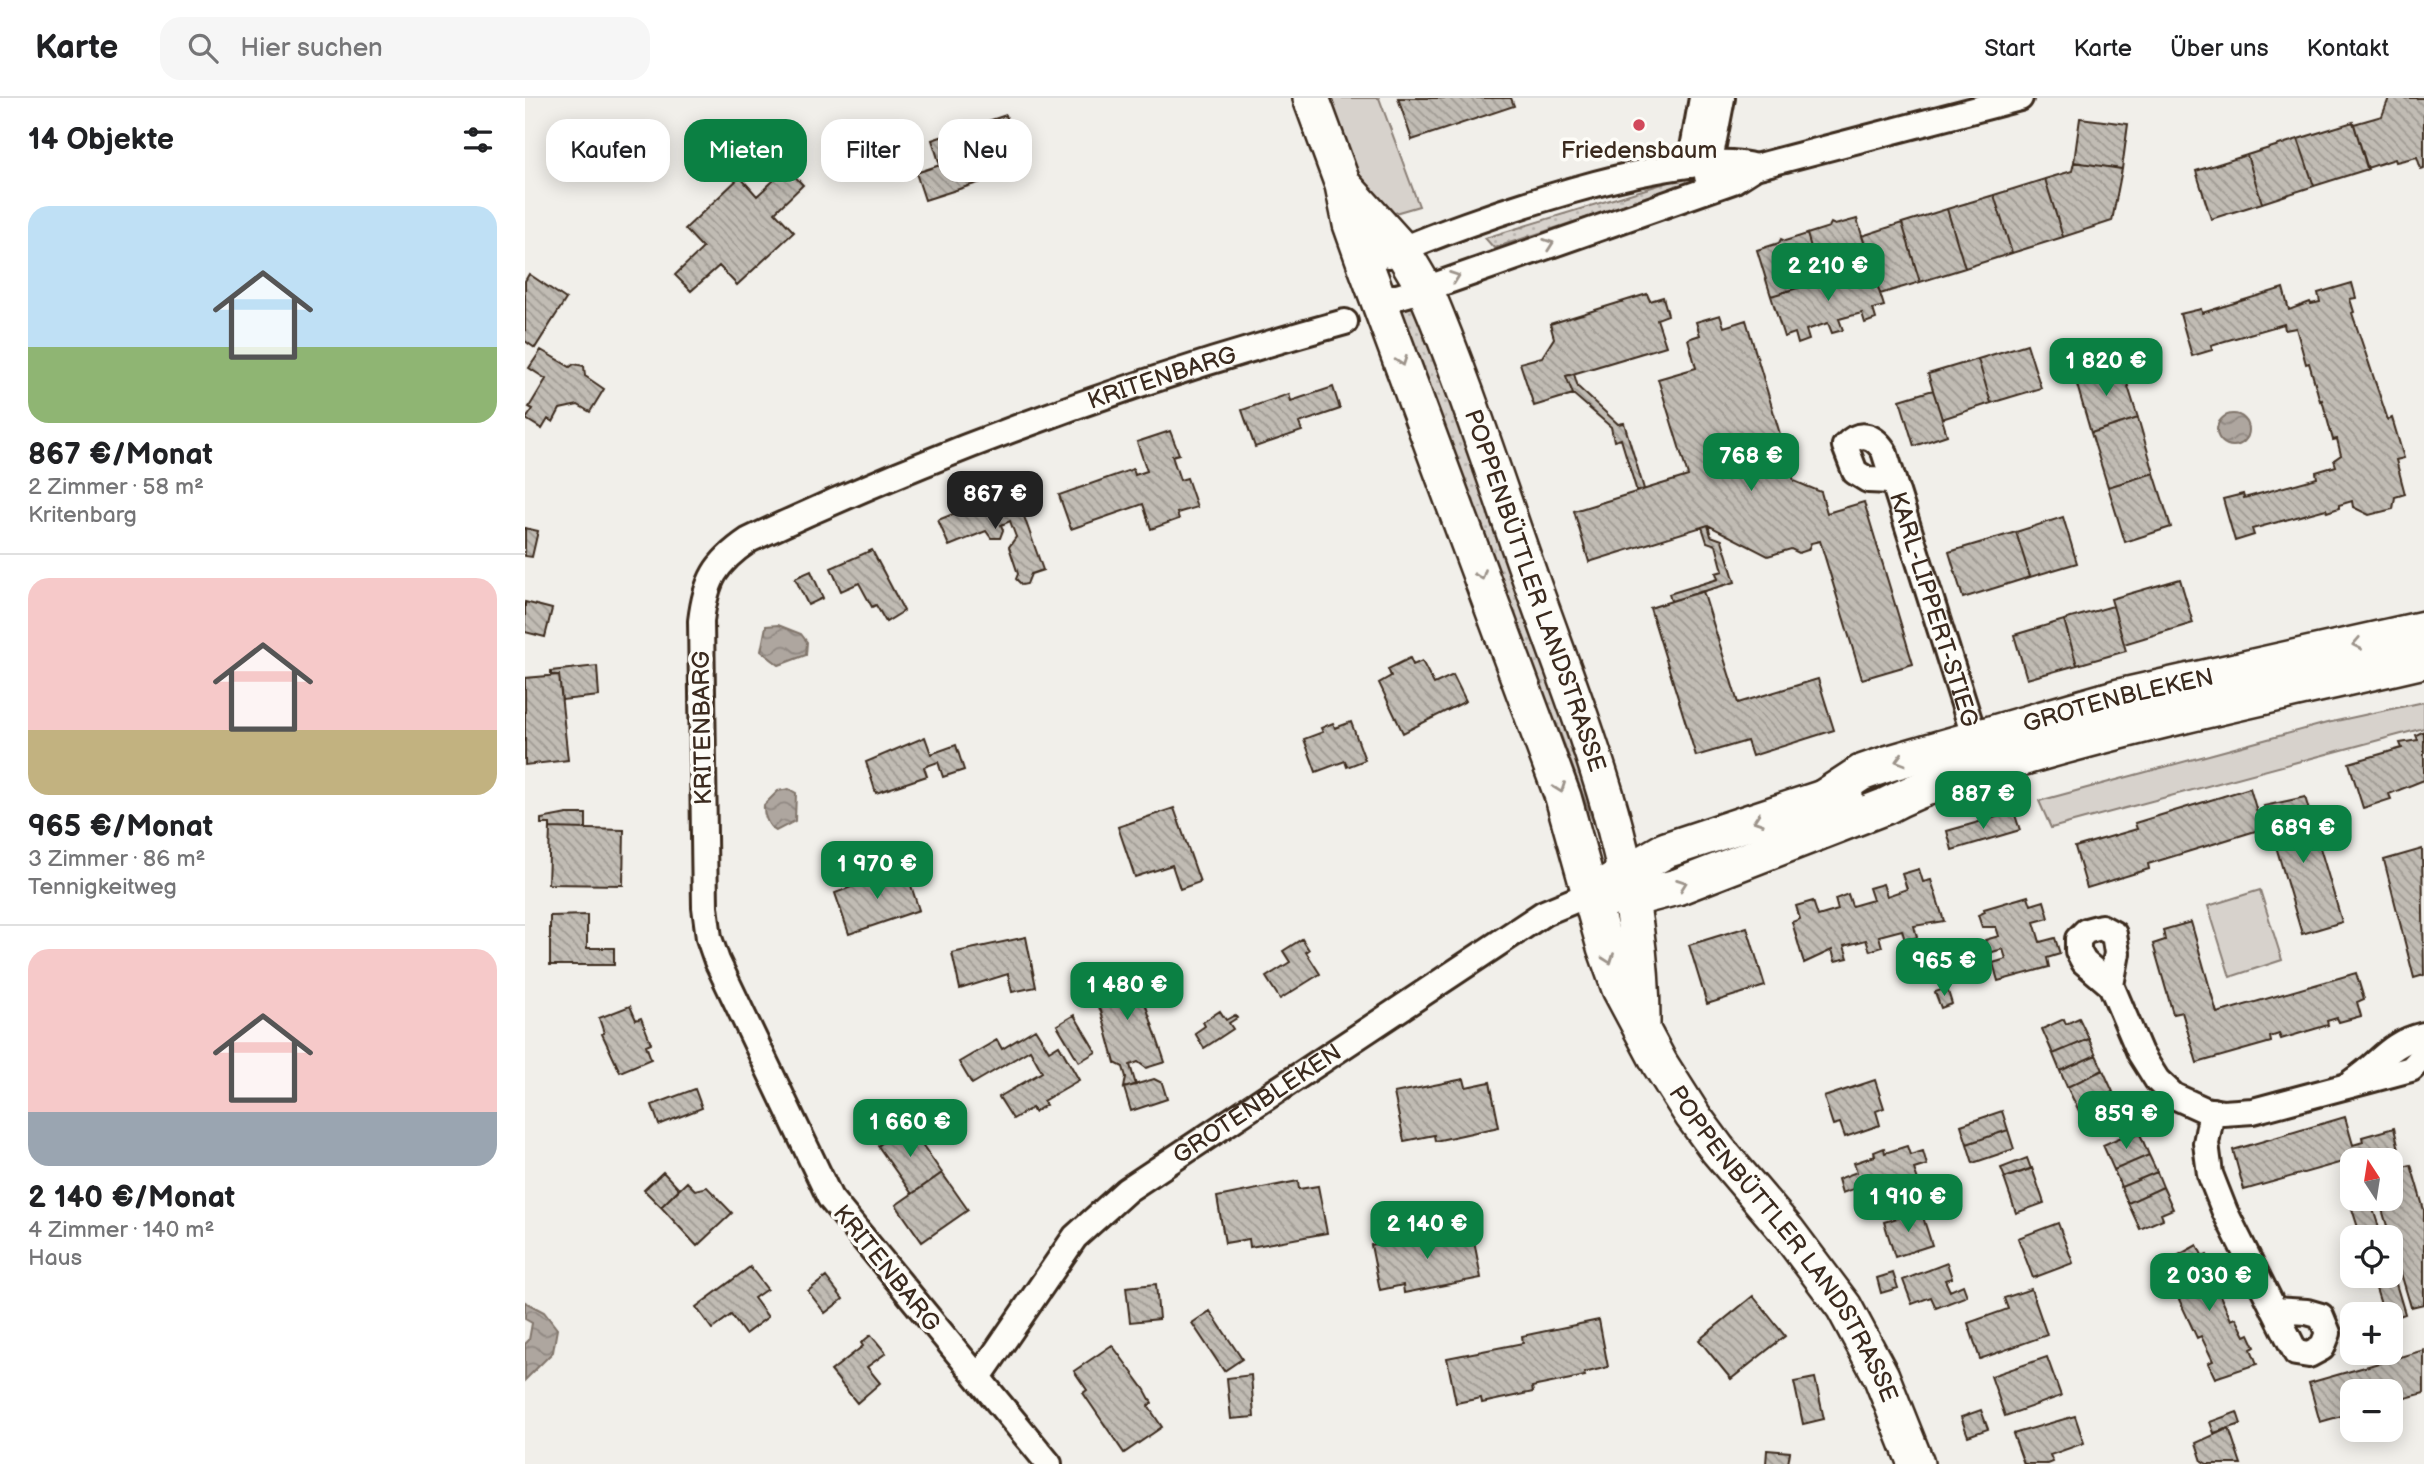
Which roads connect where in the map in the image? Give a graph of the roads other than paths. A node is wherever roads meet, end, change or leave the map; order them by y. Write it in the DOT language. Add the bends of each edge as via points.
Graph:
graph roads {
  1 [pos="1311,98"];
  2 [pos="1702,98"];
  3 [pos="1722,98"];
  4 [pos="2019,98"];
  5 [pos="1700,164"];
  6 [pos="1755,167"];
  7 [pos="1343,185"];
  8 [pos="1699,193"];
  9 [pos="1402,250"];
  10 [pos="1372,283"];
  11 [pos="1425,289"];
  12 [pos="1345,322"];
  13 [pos="1892,481"];
  14 [pos="2424,629"];
  15 [pos="2424,645"];
  16 [pos="2424,660"];
  17 [pos="2366,674"];
  18 [pos="1975,738"];
  19 [pos="1912,792"];
  20 [pos="1823,798"];
  21 [pos="1613,809"];
  22 [pos="1667,850"];
  23 [pos="1629,886"];
  24 [pos="1592,893"];
  25 [pos="2111,985"];
  26 [pos="1642,1027"];
  27 [pos="2424,1035"];
  28 [pos="2424,1055"];
  29 [pos="2349,1083"];
  30 [pos="2212,1111"];
  31 [pos="2274,1310"];
  32 [pos="979,1377"];
  33 [pos="1049,1464"];
  34 [pos="1916,1464"];
  1 -- 7 [label="main road, POPPENBÜTTLER LANDSTRASSE"];
  2 -- 5 [label="street"];
  3 -- 5 [label="street"];
  4 -- 6 [label="street"];
  5 -- 6 [label="street" via="1733,162"];
  5 -- 8 [label="street"];
  5 -- 9 [label="street" via="1568,192"];
  6 -- 8 [label="street" via="1734,181"];
  7 -- 9 [label="main road, POPPENBÜTTLER LANDSTRASSE"];
  7 -- 10 [label="main road, POPPENBÜTTLER LANDSTRASSE"];
  11 -- 8 [label="street, one-way"];
  9 -- 10 [label="street"];
  9 -- 11 [label="main road, POPPENBÜTTLER LANDSTRASSE"];
  10 -- 11 [label="street" via="1397,297"];
  10 -- 24 [label="main road, POPPENBÜTTLER LANDSTRASSE, one-way" via="1563,797"];
  11 -- 21 [label="main road, POPPENBÜTTLER LANDSTRASSE"];
  12 -- 32 [label="street, KRITENBARG" via="1245,349 1063,409 890,475 749,540 731,553 707,583 701,621 701,705 709,938 830,1198"];
  13 -- 18 [label="street, KARL-LIPPERT-STIEG"];
  14 -- 18 [label="main road, GROTENBLEKEN, one-way" via="2119,697"];
  15 -- 17 [label="main road, GROTENBLEKEN"];
  16 -- 17 [label="main road, GROTENBLEKEN"];
  17 -- 19 [label="main road, GROTENBLEKEN" via="2128,728"];
  18 -- 20 [label="main road, GROTENBLEKEN, one-way" via="1861,773"];
  19 -- 20 [label="main road, GROTENBLEKEN"];
  23 -- 19 [label="main road, GROTENBLEKEN, one-way" via="1677,887"];
  20 -- 22 [label="main road, GROTENBLEKEN, one-way"];
  21 -- 22 [label="main road" via="1631,828"];
  21 -- 23 [label="main road, POPPENBÜTTLER LANDSTRASSE"];
  22 -- 23 [label="main road, GROTENBLEKEN"];
  23 -- 24 [label="main road, GROTENBLEKEN"];
  23 -- 26 [label="main road, POPPENBÜTTLER LANDSTRASSE" via="1643,984"];
  24 -- 26 [label="main road, POPPENBÜTTLER LANDSTRASSE, one-way" via="1620,989"];
  24 -- 32 [label="street, GROTENBLEKEN" via="1564,902 1516,931 1127,1190 1075,1237"];
  25 -- 30 [label="street" via="2140,1053 2157,1080 2174,1096"];
  26 -- 34 [label="main road, POPPENBÜTTLER LANDSTRASSE" via="1660,1064 1718,1150 1844,1307 1881,1376"];
  27 -- 29 [label="street" via="2402,1041"];
  28 -- 29 [label="street" via="2411,1069"];
  29 -- 30 [label="street" via="2253,1111"];
  30 -- 31 [label="street" via="2206,1143 2210,1174"];
  32 -- 33 [label="street, KRITENBARG"];
}
